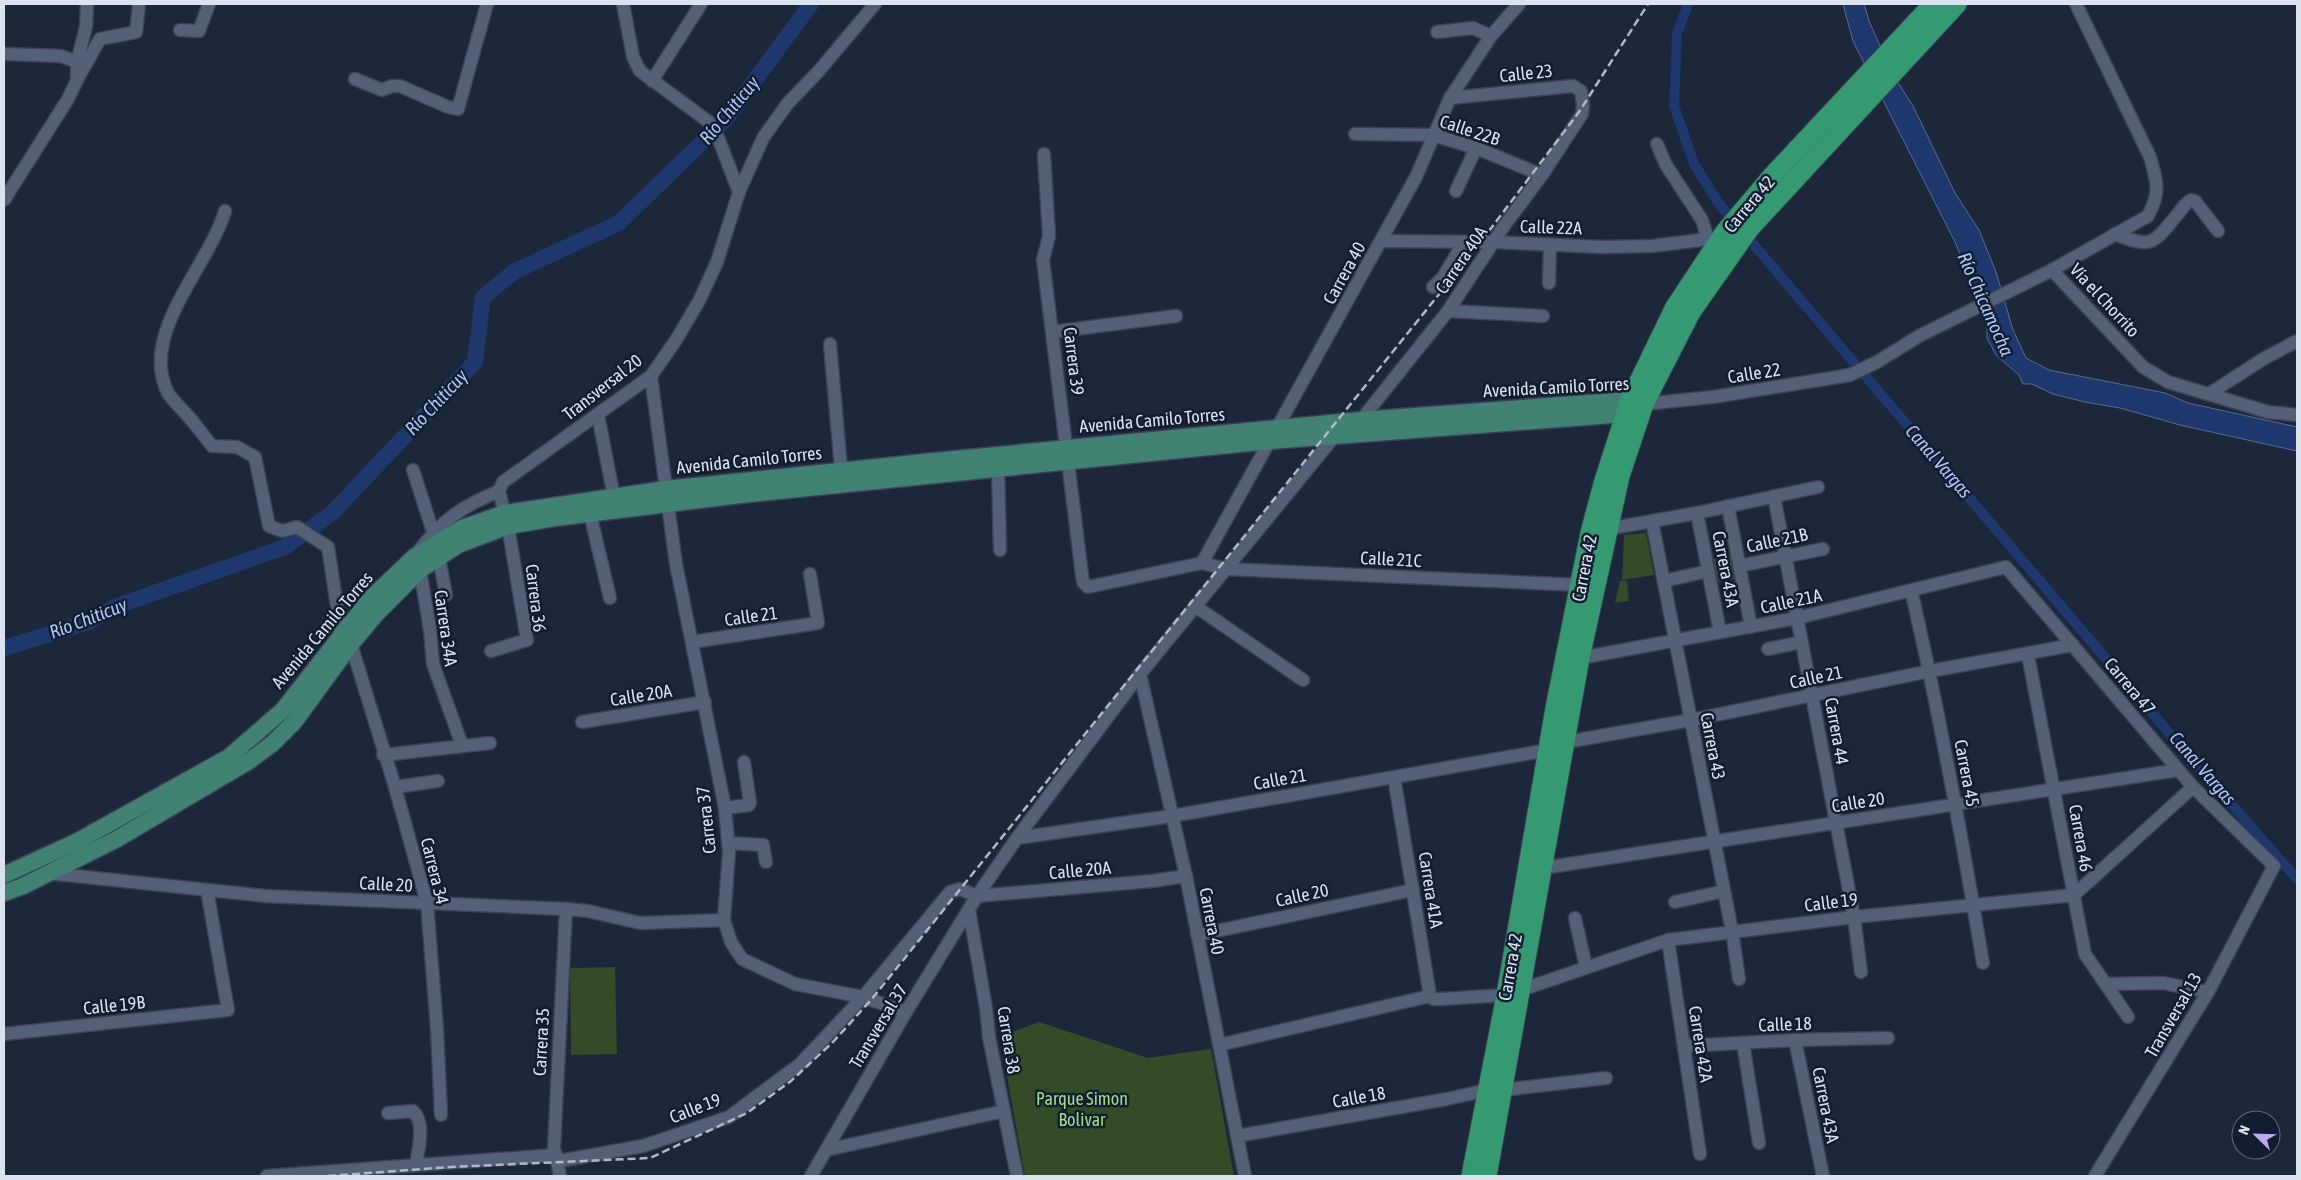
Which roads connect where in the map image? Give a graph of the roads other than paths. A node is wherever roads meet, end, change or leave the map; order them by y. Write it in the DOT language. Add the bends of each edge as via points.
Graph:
graph roads {
  1 [pos="87,4"];
  2 [pos="140,4"];
  3 [pos="209,4"];
  4 [pos="487,4"];
  5 [pos="623,4"];
  6 [pos="701,4"];
  7 [pos="876,4"];
  8 [pos="1519,4"];
  9 [pos="1933,4"];
  10 [pos="1957,4"];
  11 [pos="2076,4"];
  12 [pos="180,30"];
  13 [pos="1438,32"];
  14 [pos="1490,36"];
  15 [pos="1899,53"];
  16 [pos="4,54"];
  17 [pos="77,62"];
  18 [pos="355,79"];
  19 [pos="77,80"];
  20 [pos="652,81"];
  21 [pos="1450,98"];
  22 [pos="1582,114"];
  23 [pos="1355,134"];
  24 [pos="1433,135"];
  25 [pos="1657,144"];
  26 [pos="1476,148"];
  27 [pos="1044,154"];
  28 [pos="1542,175"];
  29 [pos="1456,191"];
  30 [pos="740,192"];
  31 [pos="4,200"];
  32 [pos="225,211"];
  33 [pos="1744,221"];
  34 [pos="2218,231"];
  35 [pos="2115,234"];
  36 [pos="1721,240"];
  37 [pos="1382,241"];
  38 [pos="1464,242"];
  39 [pos="1496,242"];
  40 [pos="1550,245"];
  41 [pos="2052,270"];
  42 [pos="1549,283"];
  43 [pos="1433,287"];
  44 [pos="1448,310"];
  45 [pos="1176,316"];
  46 [pos="1543,316"];
  47 [pos="1052,332"];
  48 [pos="2297,341"];
  49 [pos="830,344"];
  50 [pos="1867,367"];
  51 [pos="651,376"];
  52 [pos="2209,394"];
  53 [pos="1633,406"];
  54 [pos="598,415"];
  55 [pos="2297,415"];
  56 [pos="1360,427"];
  57 [pos="1274,435"];
  58 [pos="1334,437"];
  59 [pos="1068,455"];
  60 [pos="998,469"];
  61 [pos="413,470"];
  62 [pos="842,478"];
  63 [pos="1818,487"];
  64 [pos="499,491"];
  65 [pos="1774,496"];
  66 [pos="614,497"];
  67 [pos="667,497"];
  68 [pos="1728,506"];
  69 [pos="1697,512"];
  70 [pos="590,514"];
  71 [pos="506,520"];
  72 [pos="1652,521"];
  73 [pos="1607,529"];
  74 [pos="433,532"];
  75 [pos="1823,549"];
  76 [pos="1000,550"];
  77 [pos="1786,556"];
  78 [pos="439,558"];
  79 [pos="1202,563"];
  80 [pos="417,564"];
  81 [pos="1739,566"];
  82 [pos="2006,567"];
  83 [pos="1226,569"];
  84 [pos="1708,571"];
  85 [pos="810,574"];
  86 [pos="1664,581"];
  87 [pos="1580,585"];
  88 [pos="1911,590"];
  89 [pos="446,595"];
  90 [pos="610,598"];
  91 [pos="1196,606"];
  92 [pos="1797,618"];
  93 [pos="1751,627"];
  94 [pos="1720,632"];
  95 [pos="346,639"];
  96 [pos="1675,640"];
  97 [pos="692,642"];
  98 [pos="1802,642"];
  99 [pos="2072,646"];
  100 [pos="1768,649"];
  101 [pos="491,651"];
  102 [pos="2028,654"];
  103 [pos="1580,658"];
  104 [pos="1930,671"];
  105 [pos="1140,674"];
  106 [pos="1303,680"];
  107 [pos="1813,696"];
  108 [pos="705,702"];
  109 [pos="1691,720"];
  110 [pos="582,722"];
  111 [pos="1566,742"];
  112 [pos="490,743"];
  113 [pos="462,746"];
  114 [pos="1548,750"];
  115 [pos="383,755"];
  116 [pos="744,762"];
  117 [pos="2178,770"];
  118 [pos="1394,777"];
  119 [pos="438,781"];
  120 [pos="399,787"];
  121 [pos="2193,787"];
  122 [pos="2055,789"];
  123 [pos="1956,804"];
  124 [pos="725,808"];
  125 [pos="1172,816"];
  126 [pos="1835,823"];
  127 [pos="1017,838"];
  128 [pos="1714,842"];
  129 [pos="728,843"];
  130 [pos="766,862"];
  131 [pos="2274,866"];
  132 [pos="1543,868"];
  133 [pos="47,873"];
  134 [pos="4,875"];
  135 [pos="1186,876"];
  136 [pos="207,890"];
  137 [pos="1413,890"];
  138 [pos="1724,891"];
  139 [pos="4,894"];
  140 [pos="2074,894"];
  141 [pos="977,896"];
  142 [pos="1675,902"];
  143 [pos="427,903"];
  144 [pos="1973,904"];
  145 [pos="566,909"];
  146 [pos="969,910"];
  147 [pos="1854,917"];
  148 [pos="1575,918"];
  149 [pos="724,920"];
  150 [pos="1732,931"];
  151 [pos="1197,935"];
  152 [pos="1668,940"];
  153 [pos="1983,963"];
  154 [pos="1586,967"];
  155 [pos="1861,972"];
  156 [pos="1739,979"];
  157 [pos="2107,984"];
  158 [pos="1514,991"];
  159 [pos="2208,992"];
  160 [pos="863,997"];
  161 [pos="1435,998"];
  162 [pos="906,1012"];
  163 [pos="2128,1017"];
  164 [pos="4,1034"];
  165 [pos="1888,1038"];
  166 [pos="1795,1040"];
  167 [pos="1743,1043"];
  168 [pos="1219,1045"];
  169 [pos="1684,1046"];
  170 [pos="1606,1078"];
  171 [pos="1495,1090"];
  172 [pos="1004,1111"];
  173 [pos="388,1113"];
  174 [pos="440,1115"];
  175 [pos="1237,1136"];
  176 [pos="1759,1143"];
  177 [pos="826,1150"];
  178 [pos="1700,1154"];
  179 [pos="557,1158"];
  180 [pos="416,1165"];
  181 [pos="267,1176"];
  182 [pos="560,1176"];
  183 [pos="811,1176"];
  184 [pos="1017,1176"];
  185 [pos="1245,1176"];
  186 [pos="1471,1176"];
  187 [pos="1488,1176"];
  188 [pos="1822,1176"];
  189 [pos="2095,1176"];
  1 -- 17 [label="street" via="86,27"];
  2 -- 19 [label="street" via="136,32 100,40"];
  3 -- 12 [label="street" via="199,31"];
  4 -- 18 [label="street" via="458,109 400,86 382,90"];
  5 -- 20 [label="street" via="633,57 640,71"];
  6 -- 20 [label="street"];
  7 -- 30 [label="street, Transversal 20" via="770,126"];
  8 -- 14 [label="street, Carrera 40"];
  9 -- 15 [label="highway"];
  10 -- 15 [label="highway"];
  11 -- 35 [label="street" via="2150,157 2157,181 2156,202 2148,216"];
  13 -- 14 [label="street" via="1473,28"];
  14 -- 21 [label="street, Carrera 40"];
  15 -- 33 [label="highway, Carrera 42" via="1866,102"];
  15 -- 33 [label="highway, Carrera 42" via="1856,85 1773,175"];
  16 -- 17 [label="street" via="60,56"];
  17 -- 19 [label="street"];
  19 -- 31 [label="street"];
  20 -- 30 [label="street" via="709,122"];
  21 -- 22 [label="street, Calle 23" via="1573,86 1581,91"];
  21 -- 24 [label="street, Carrera 40"];
  22 -- 28 [label="street, Carrera 40A"];
  23 -- 24 [label="street, Calle 22B"];
  24 -- 26 [label="street, Calle 22B"];
  24 -- 37 [label="street, Carrera 40" via="1416,177"];
  25 -- 36 [label="street" via="1666,165 1702,220"];
  26 -- 28 [label="street, Calle 22B"];
  26 -- 29 [label="street"];
  27 -- 47 [label="street, Carrera 39" via="1049,236 1043,260"];
  28 -- 39 [label="street, Carrera 40A"];
  30 -- 51 [label="street, Transversal 20" via="717,262 699,301"];
  32 -- 95 [label="street, Carrera 34" via="222,224 171,315 161,343 163,381 169,395 212,446 236,446 255,457 269,526 282,531 297,527 328,548"];
  33 -- 36 [label="highway, Carrera 42"];
  34 -- 35 [label="street" via="2191,200 2150,243 2139,244"];
  35 -- 41 [label="street"];
  36 -- 40 [label="street, Calle 22A" via="1652,246"];
  36 -- 53 [label="highway, Carrera 42" via="1691,312"];
  37 -- 38 [label="street, Calle 22A"];
  37 -- 57 [label="street, Carrera 40"];
  38 -- 39 [label="street, Calle 22A"];
  38 -- 43 [label="street" via="1443,277"];
  39 -- 40 [label="street, Calle 22A"];
  39 -- 44 [label="street, Carrera 40A"];
  40 -- 42 [label="street"];
  41 -- 50 [label="street, Vía el Chorrito" via="1919,336"];
  41 -- 52 [label="street, Vía el Chorrito" via="2143,367 2168,382"];
  44 -- 46 [label="street"];
  44 -- 56 [label="street, Carrera 40A"];
  45 -- 47 [label="street"];
  47 -- 59 [label="street, Carrera 39"];
  48 -- 52 [label="street"];
  49 -- 62 [label="street"];
  50 -- 53 [label="street, Calle 22" via="1850,375"];
  51 -- 54 [label="street, Transversal 20"];
  51 -- 67 [label="street, Carrera 37"];
  52 -- 55 [label="street, Vía el Chorrito" via="2268,412"];
  53 -- 56 [label="main road, Avenida Camilo Torres"];
  53 -- 73 [label="highway, Carrera 42"];
  53 -- 87 [label="highway, Carrera 42" via="1603,484"];
  54 -- 64 [label="street, Transversal 20" via="503,482"];
  54 -- 66 [label="street"];
  56 -- 57 [label="main road, Avenida Camilo Torres"];
  56 -- 58 [label="main road, Avenida Camilo Torres"];
  57 -- 58 [label="main road, Avenida Camilo Torres"];
  57 -- 59 [label="main road, Avenida Camilo Torres"];
  57 -- 79 [label="street, Carrera 40"];
  58 -- 83 [label="street"];
  59 -- 60 [label="main road, Avenida Camilo Torres"];
  59 -- 62 [label="main road, Avenida Camilo Torres"];
  59 -- 79 [label="street, Carrera 39" via="1083,582 1088,587"];
  60 -- 62 [label="main road, Avenida Camilo Torres"];
  60 -- 76 [label="street"];
  61 -- 74 [label="street"];
  62 -- 67 [label="main road, Avenida Camilo Torres"];
  63 -- 65 [label="street"];
  64 -- 71 [label="street"];
  64 -- 74 [label="street, Transversal 20" via="472,502"];
  65 -- 68 [label="street"];
  65 -- 77 [label="street, Carrera 44"];
  66 -- 67 [label="main road, Avenida Camilo Torres"];
  66 -- 71 [label="main road, Avenida Camilo Torres"];
  67 -- 70 [label="main road, Avenida Camilo Torres"];
  67 -- 97 [label="street, Carrera 37" via="676,564"];
  68 -- 69 [label="street"];
  68 -- 81 [label="street"];
  69 -- 72 [label="street"];
  69 -- 84 [label="street, Carrera 43A"];
  70 -- 71 [label="main road, Avenida Camilo Torres"];
  70 -- 90 [label="street"];
  71 -- 78 [label="main road, Avenida Camilo Torres"];
  71 -- 80 [label="main road, Avenida Camilo Torres" via="462,528"];
  71 -- 101 [label="street, Carrera 36" via="527,640"];
  72 -- 73 [label="street"];
  72 -- 86 [label="street, Carrera 43"];
  73 -- 103 [label="highway, Carrera 42"];
  74 -- 80 [label="street, Transversal 20"];
  75 -- 77 [label="street, Calle 21B"];
  77 -- 81 [label="street, Calle 21B"];
  77 -- 92 [label="street, Carrera 44"];
  78 -- 80 [label="main road, Avenida Camilo Torres"];
  78 -- 89 [label="street"];
  79 -- 83 [label="street, Calle 21C"];
  80 -- 95 [label="main road, Avenida Camilo Torres" via="377,613"];
  80 -- 113 [label="street, Carrera 34A" via="430,630 432,664"];
  81 -- 93 [label="street"];
  82 -- 88 [label="street, Calle 21A"];
  82 -- 99 [label="street, Carrera 47"];
  83 -- 87 [label="street, Calle 21C"];
  83 -- 91 [label="street"];
  84 -- 86 [label="street"];
  84 -- 94 [label="street, Carrera 43A"];
  85 -- 97 [label="street, Calle 21" via="818,623"];
  86 -- 96 [label="street, Carrera 43"];
  87 -- 114 [label="highway, Carrera 42"];
  88 -- 92 [label="street, Calle 21A"];
  88 -- 104 [label="street, Carrera 45"];
  91 -- 105 [label="street"];
  91 -- 106 [label="street"];
  92 -- 93 [label="street, Calle 21A"];
  92 -- 98 [label="street, Carrera 44"];
  93 -- 94 [label="street, Calle 21A"];
  94 -- 96 [label="street, Calle 21A"];
  95 -- 115 [label="street, Carrera 34"];
  95 -- 133 [label="main road, Avenida Camilo Torres" via="295,721 249,762 117,839"];
  95 -- 134 [label="main road, Avenida Camilo Torres" via="282,710 229,757 76,842"];
  96 -- 103 [label="street, Calle 21A"];
  96 -- 109 [label="street, Carrera 43"];
  97 -- 108 [label="street, Carrera 37"];
  98 -- 100 [label="street"];
  98 -- 107 [label="street, Carrera 44"];
  99 -- 102 [label="street, Calle 21"];
  99 -- 117 [label="street, Carrera 47"];
  102 -- 104 [label="street, Calle 21"];
  102 -- 122 [label="street, Carrera 46"];
  103 -- 111 [label="highway, Carrera 42"];
  104 -- 107 [label="street, Calle 21"];
  104 -- 123 [label="street, Carrera 45"];
  105 -- 125 [label="street, Carrera 40"];
  105 -- 127 [label="street"];
  107 -- 109 [label="street, Calle 21"];
  107 -- 126 [label="street, Carrera 44"];
  108 -- 110 [label="street, Calle 20A"];
  108 -- 124 [label="street, Carrera 37"];
  109 -- 111 [label="street, Calle 21"];
  109 -- 128 [label="street, Carrera 43"];
  111 -- 132 [label="highway, Carrera 42"];
  112 -- 113 [label="street"];
  113 -- 115 [label="street"];
  114 -- 118 [label="street, Calle 21"];
  114 -- 158 [label="highway, Carrera 42"];
  115 -- 120 [label="street, Carrera 34"];
  116 -- 124 [label="street" via="750,803"];
  117 -- 121 [label="street, Carrera 47"];
  117 -- 122 [label="street, Calle 20"];
  118 -- 125 [label="street, Calle 21"];
  118 -- 137 [label="street, Carrera 41A"];
  119 -- 120 [label="street"];
  120 -- 143 [label="street, Carrera 34" via="407,833"];
  121 -- 131 [label="street, Carrera 47"];
  121 -- 140 [label="street"];
  122 -- 123 [label="street, Calle 20"];
  122 -- 140 [label="street, Carrera 46"];
  123 -- 126 [label="street, Calle 20"];
  123 -- 144 [label="street, Carrera 45"];
  124 -- 129 [label="street, Carrera 37"];
  125 -- 127 [label="street, Calle 21"];
  125 -- 135 [label="street, Carrera 40"];
  126 -- 128 [label="street, Calle 20"];
  126 -- 147 [label="street, Carrera 44"];
  127 -- 141 [label="street"];
  128 -- 132 [label="street, Calle 20"];
  128 -- 138 [label="street, Carrera 43"];
  129 -- 130 [label="street" via="763,845"];
  129 -- 149 [label="street, Carrera 37"];
  131 -- 159 [label="street, Transversal 13"];
  132 -- 158 [label="highway, Carrera 42"];
  133 -- 136 [label="street, Calle 20"];
  133 -- 139 [label="main road, Avenida Camilo Torres"];
  135 -- 141 [label="street, Calle 20A" via="1152,882"];
  135 -- 151 [label="street, Carrera 40"];
  136 -- 143 [label="street, Calle 20" via="266,896"];
  136 -- 164 [label="street, Calle 19B" via="228,1010"];
  137 -- 151 [label="street, Calle 20"];
  137 -- 161 [label="street, Carrera 41A"];
  138 -- 142 [label="street"];
  138 -- 150 [label="street, Carrera 43"];
  140 -- 144 [label="street, Calle 19"];
  140 -- 157 [label="street, Carrera 46" via="2085,954"];
  141 -- 146 [label="street, Transversal 37"];
  141 -- 160 [label="street" via="960,889 950,892"];
  143 -- 145 [label="street, Calle 20"];
  143 -- 174 [label="street, Carrera 34"];
  144 -- 147 [label="street, Calle 19"];
  144 -- 153 [label="street, Carrera 45"];
  145 -- 149 [label="street, Calle 20" via="588,910 640,923"];
  145 -- 179 [label="street, Carrera 35" via="554,1148"];
  146 -- 162 [label="street, Transversal 37"];
  146 -- 172 [label="street, Carrera 38"];
  147 -- 150 [label="street, Calle 19"];
  147 -- 155 [label="street, Carrera 44"];
  148 -- 154 [label="street"];
  149 -- 160 [label="street, Carrera 37" via="731,942 742,959 795,984"];
  150 -- 152 [label="street, Calle 19"];
  150 -- 156 [label="street, Carrera 43"];
  151 -- 168 [label="street, Carrera 40"];
  152 -- 154 [label="street, Calle 19"];
  152 -- 169 [label="street, Carrera 42A"];
  154 -- 158 [label="street, Calle 19"];
  157 -- 159 [label="street" via="2163,983"];
  157 -- 163 [label="street, Carrera 46"];
  158 -- 161 [label="street, Calle 19"];
  158 -- 171 [label="highway, Carrera 42"];
  159 -- 189 [label="street, Transversal 13"];
  160 -- 162 [label="street, Carrera 37"];
  160 -- 179 [label="street, Calle 19" via="800,1064 729,1117 643,1146"];
  161 -- 168 [label="street, Calle 19"];
  162 -- 177 [label="street, Transversal 37"];
  165 -- 166 [label="street, Calle 18"];
  166 -- 167 [label="street, Calle 18"];
  166 -- 188 [label="street, Carrera 43A"];
  167 -- 169 [label="street, Calle 18"];
  167 -- 176 [label="street"];
  168 -- 175 [label="street, Carrera 40"];
  169 -- 178 [label="street, Carrera 42A"];
  170 -- 171 [label="street, Calle 18"];
  171 -- 175 [label="street, Calle 18"];
  171 -- 186 [label="highway, Carrera 42"];
  171 -- 187 [label="highway, Carrera 42"];
  172 -- 177 [label="street"];
  172 -- 184 [label="street, Carrera 38"];
  173 -- 180 [label="street" via="413,1111 418,1117 420,1137"];
  175 -- 185 [label="street, Carrera 40"];
  177 -- 183 [label="street, Transversal 37"];
  179 -- 180 [label="street, Calle 19"];
  179 -- 182 [label="street, Carrera 35"];
  180 -- 181 [label="street, Calle 19"];
}
